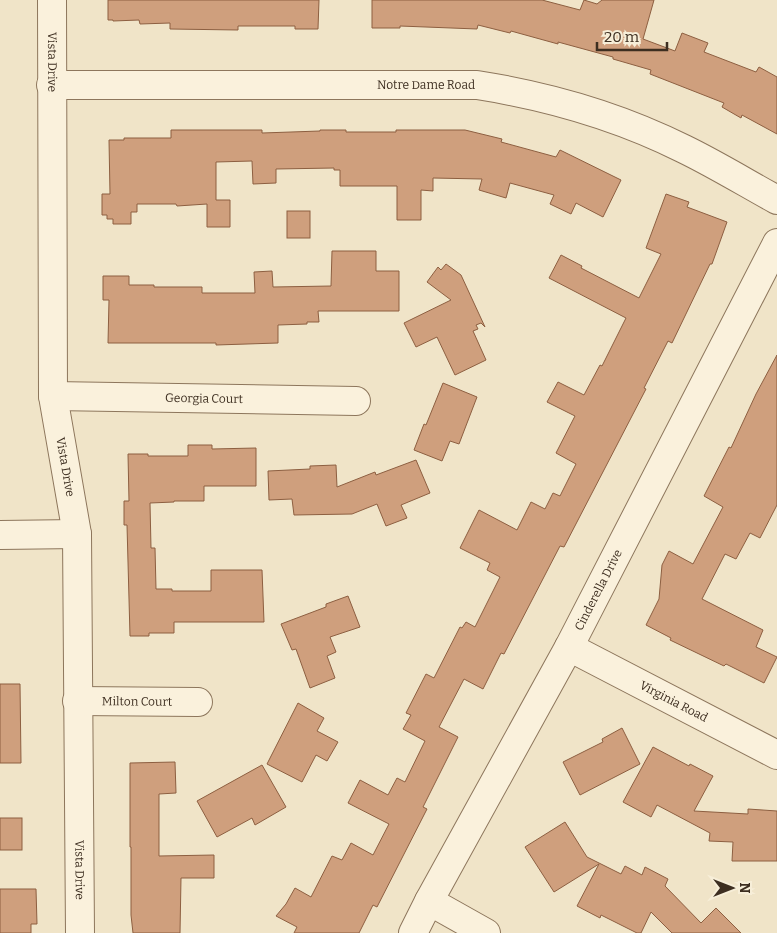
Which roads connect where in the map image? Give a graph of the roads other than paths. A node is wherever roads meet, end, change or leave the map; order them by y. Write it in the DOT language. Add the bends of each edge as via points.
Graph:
graph roads {
  1 [pos="52,0"];
  2 [pos="51,84"];
  3 [pos="777,200"];
  4 [pos="777,243"];
  5 [pos="53,396"];
  6 [pos="356,401"];
  7 [pos="77,534"];
  8 [pos="0,535"];
  9 [pos="569,647"];
  10 [pos="77,701"];
  11 [pos="198,702"];
  12 [pos="777,755"];
  13 [pos="429,901"];
  14 [pos="80,933"];
  15 [pos="413,933"];
  16 [pos="486,933"];
  1 -- 2 [label="street, Vista Drive"];
  2 -- 3 [label="street, Notre Dame Road" via="478,84 525,92 606,117 683,148"];
  2 -- 5 [label="street, Vista Drive"];
  4 -- 9 [label="street, Cinderella Drive"];
  5 -- 6 [label="street, Georgia Court"];
  5 -- 7 [label="street, Vista Drive"];
  7 -- 8 [label="street"];
  7 -- 10 [label="street, Vista Drive"];
  9 -- 12 [label="street, Virginia Road"];
  9 -- 13 [label="street, Cinderella Drive"];
  10 -- 11 [label="street, Milton Court"];
  10 -- 14 [label="street, Vista Drive"];
  13 -- 15 [label="street, Cinderella Drive"];
  13 -- 16 [label="street"];
}
